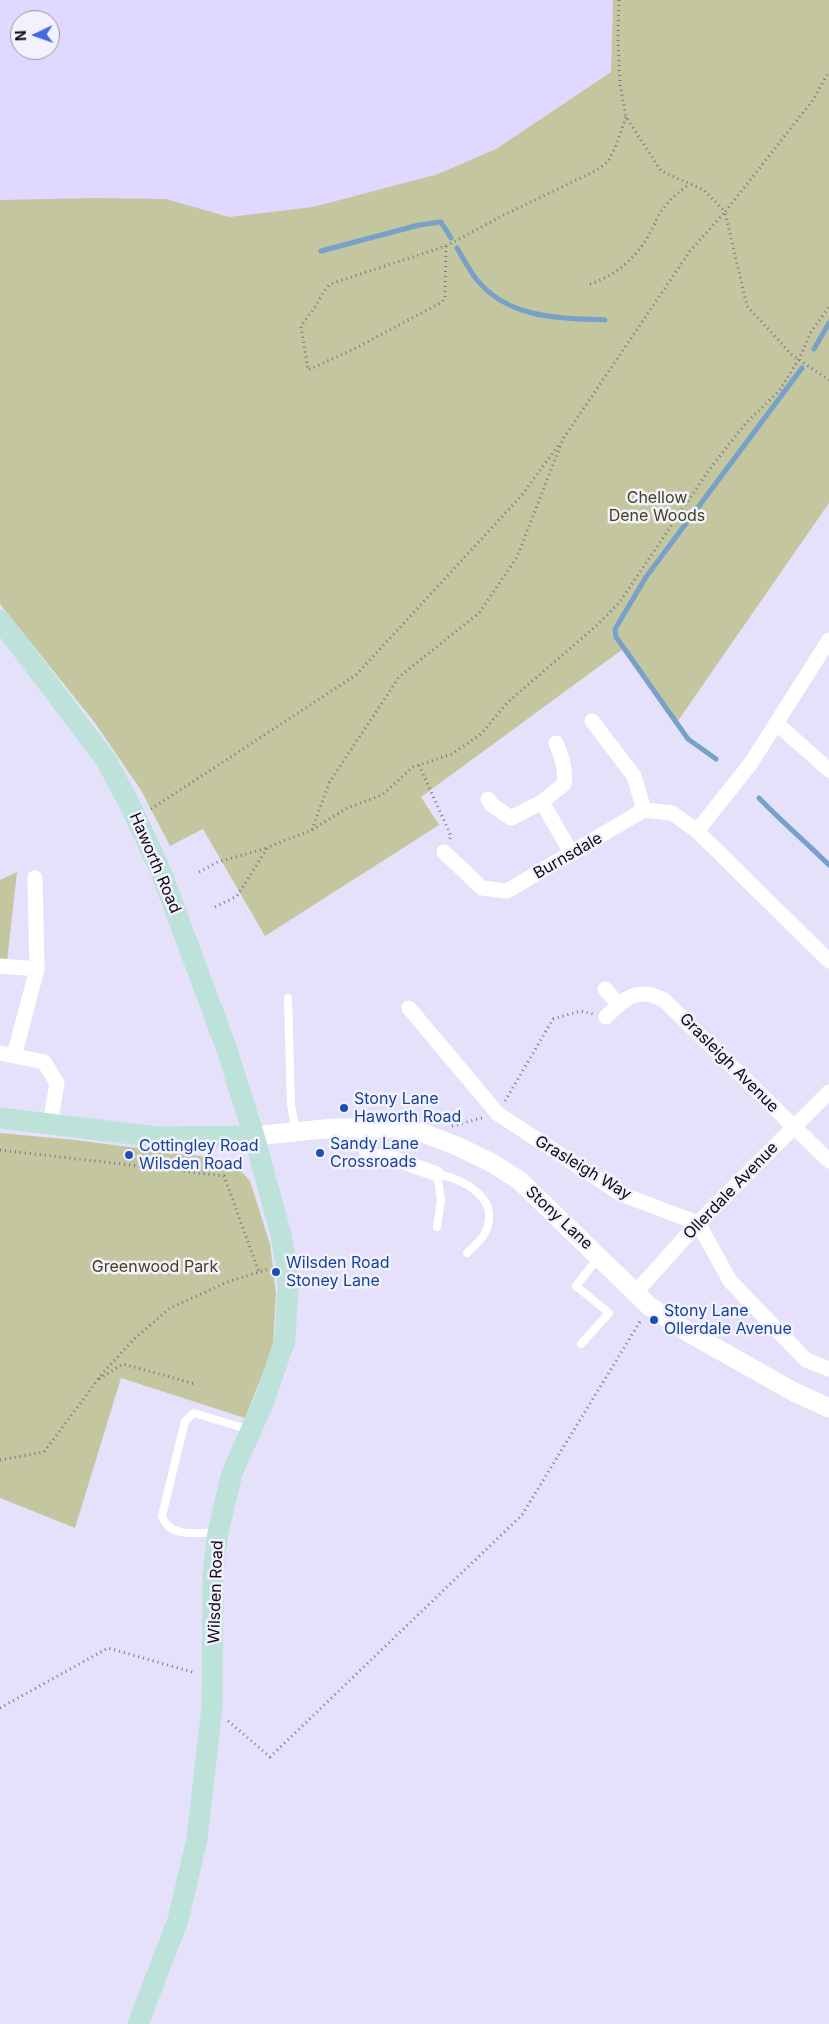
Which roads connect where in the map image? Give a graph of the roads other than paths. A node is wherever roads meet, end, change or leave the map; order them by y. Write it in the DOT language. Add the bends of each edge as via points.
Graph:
graph roads {
  1 [pos="0,620"];
  2 [pos="829,640"];
  3 [pos="592,720"];
  4 [pos="776,723"];
  5 [pos="556,743"];
  6 [pos="829,770"];
  7 [pos="488,799"];
  8 [pos="542,802"];
  9 [pos="644,810"];
  10 [pos="697,831"];
  11 [pos="444,852"];
  12 [pos="572,854"];
  13 [pos="35,878"];
  14 [pos="829,961"];
  15 [pos="0,966"];
  16 [pos="38,969"];
  17 [pos="605,989"];
  18 [pos="288,998"];
  19 [pos="619,1005"];
  20 [pos="409,1008"];
  21 [pos="606,1017"];
  22 [pos="7,1055"];
  23 [pos="829,1092"];
  24 [pos="0,1118"];
  25 [pos="50,1124"];
  26 [pos="364,1127"];
  27 [pos="793,1127"];
  28 [pos="296,1132"];
  29 [pos="254,1136"];
  30 [pos="829,1161"];
  31 [pos="437,1174"];
  32 [pos="698,1223"];
  33 [pos="437,1227"];
  34 [pos="467,1253"];
  35 [pos="599,1256"];
  36 [pos="636,1292"];
  37 [pos="581,1344"];
  38 [pos="829,1369"];
  39 [pos="829,1408"];
  40 [pos="251,1430"];
  41 [pos="218,1532"];
  42 [pos="138,2024"];
  1 -- 29 [label="main road, Haworth Road" via="106,760 136,818 165,882 226,1047"];
  2 -- 4 [label="street"];
  3 -- 9 [label="street" via="634,776"];
  4 -- 6 [label="street"];
  4 -- 10 [label="street" via="751,762"];
  5 -- 8 [label="street" via="563,760 564,784"];
  7 -- 8 [label="street" via="511,818"];
  8 -- 12 [label="street"];
  9 -- 10 [label="street" via="672,813"];
  9 -- 12 [label="street, Burnsdale"];
  10 -- 14 [label="street"];
  11 -- 12 [label="street, Burnsdale" via="482,888 507,891"];
  13 -- 16 [label="street"];
  15 -- 16 [label="street"];
  16 -- 22 [label="street"];
  17 -- 19 [label="street"];
  18 -- 28 [label="lane" via="291,1105"];
  19 -- 21 [label="street, Grasleigh Avenue"];
  19 -- 27 [label="street, Grasleigh Avenue" via="626,998 643,993 664,1000"];
  20 -- 32 [label="street, Grasleigh Way" via="498,1114 621,1194"];
  22 -- 25 [label="street" via="44,1062 57,1083"];
  23 -- 27 [label="street, Ollerdale Avenue"];
  24 -- 25 [label="main road"];
  25 -- 29 [label="main road" via="157,1137"];
  26 -- 28 [label="street, Stony Lane"];
  26 -- 31 [label="street" via="367,1156 396,1160"];
  26 -- 35 [label="street, Stony Lane" via="394,1128 423,1134 490,1162 519,1180"];
  27 -- 30 [label="street, Grasleigh Avenue"];
  27 -- 32 [label="street, Ollerdale Avenue"];
  28 -- 29 [label="street, Stony Lane"];
  29 -- 40 [label="main road, Wilsden Road" via="281,1235 288,1286 285,1340 266,1399"];
  31 -- 33 [label="lane" via="441,1200"];
  31 -- 34 [label="lane" via="468,1185 482,1196 487,1206 486,1232"];
  32 -- 36 [label="street, Ollerdale Avenue"];
  32 -- 38 [label="street" via="730,1281 806,1360"];
  35 -- 36 [label="street, Stony Lane"];
  35 -- 37 [label="lane" via="576,1286 609,1313"];
  36 -- 39 [label="street, Stony Lane" via="649,1306 691,1334"];
  40 -- 41 [label="main road, Wilsden Road" via="232,1473"];
  40 -- 41 [label="lane" via="194,1413 185,1421 162,1516 164,1523 180,1533"];
  41 -- 42 [label="main road, Wilsden Road" via="213,1572 214,1678 197,1839 178,1920"];
}
